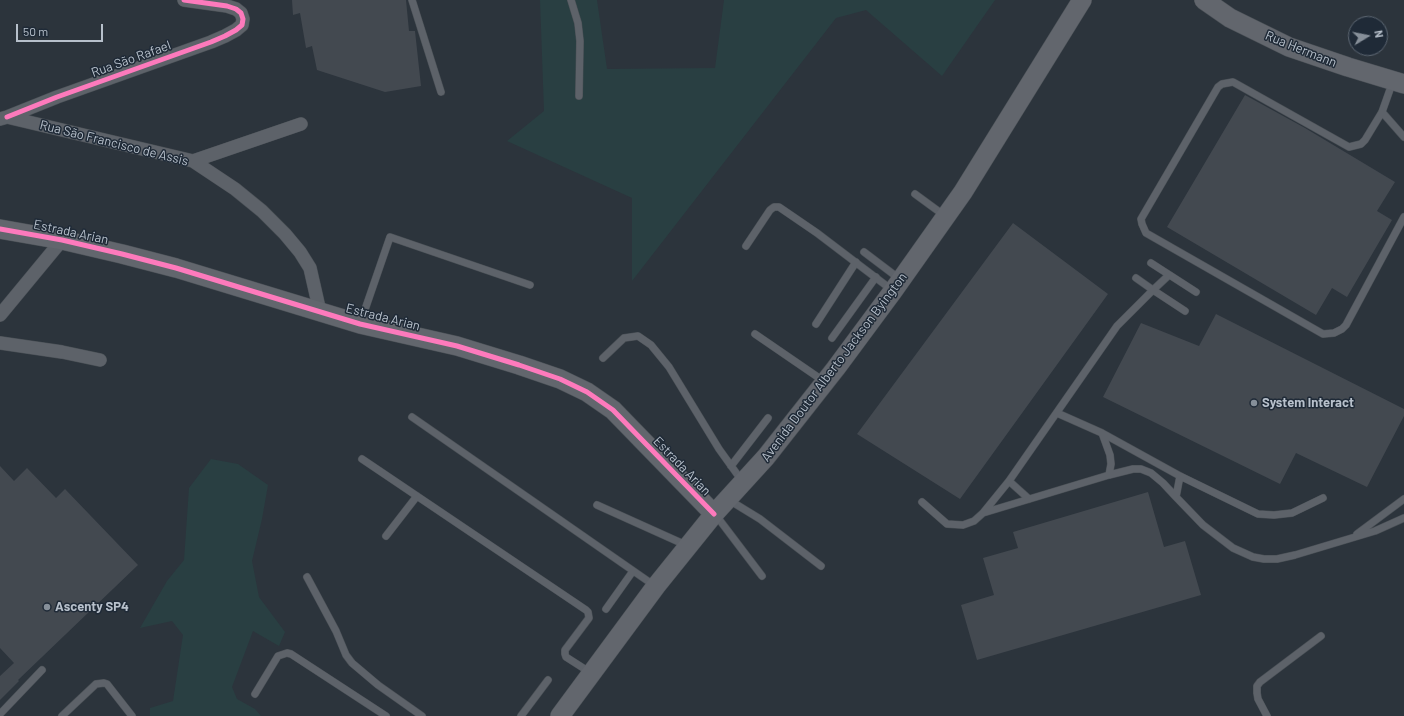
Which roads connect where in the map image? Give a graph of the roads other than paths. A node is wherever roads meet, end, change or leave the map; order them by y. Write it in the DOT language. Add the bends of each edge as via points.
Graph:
graph roads {
  1 [pos="184,0"];
  2 [pos="412,0"];
  3 [pos="571,0"];
  4 [pos="1082,0"];
  5 [pos="1204,0"];
  6 [pos="1398,83"];
  7 [pos="441,92"];
  8 [pos="579,96"];
  9 [pos="1382,112"];
  10 [pos="4,118"];
  11 [pos="301,124"];
  12 [pos="1404,137"];
  13 [pos="193,161"];
  14 [pos="915,194"];
  15 [pos="945,216"];
  16 [pos="1404,217"];
  17 [pos="0,229"];
  18 [pos="62,240"];
  19 [pos="746,246"];
  20 [pos="864,252"];
  21 [pos="856,262"];
  22 [pos="1151,263"];
  23 [pos="1169,275"];
  24 [pos="876,277"];
  25 [pos="1136,278"];
  26 [pos="530,285"];
  27 [pos="897,286"];
  28 [pos="1153,290"];
  29 [pos="1196,292"];
  30 [pos="1185,311"];
  31 [pos="320,312"];
  32 [pos="0,315"];
  33 [pos="360,324"];
  34 [pos="816,324"];
  35 [pos="755,334"];
  36 [pos="832,338"];
  37 [pos="0,343"];
  38 [pos="603,358"];
  39 [pos="100,360"];
  40 [pos="825,382"];
  41 [pos="1057,413"];
  42 [pos="412,417"];
  43 [pos="768,418"];
  44 [pos="1102,433"];
  45 [pos="362,459"];
  46 [pos="731,466"];
  47 [pos="1109,475"];
  48 [pos="1180,476"];
  49 [pos="1009,481"];
  50 [pos="743,482"];
  51 [pos="417,496"];
  52 [pos="1176,497"];
  53 [pos="1323,498"];
  54 [pos="728,499"];
  55 [pos="1029,499"];
  56 [pos="1404,499"];
  57 [pos="922,502"];
  58 [pos="597,505"];
  59 [pos="983,513"];
  60 [pos="714,514"];
  61 [pos="1404,518"];
  62 [pos="386,536"];
  63 [pos="1354,537"];
  64 [pos="689,546"];
  65 [pos="821,566"];
  66 [pos="634,571"];
  67 [pos="762,576"];
  68 [pos="307,578"];
  69 [pos="656,586"];
  70 [pos="606,609"];
  71 [pos="1321,636"];
  72 [pos="42,670"];
  73 [pos="591,674"];
  74 [pos="548,680"];
  75 [pos="255,694"];
  76 [pos="0,714"];
  77 [pos="62,716"];
  78 [pos="132,716"];
  79 [pos="386,716"];
  80 [pos="422,716"];
  81 [pos="521,716"];
  82 [pos="560,716"];
  83 [pos="1267,716"];
  1 -- 10 [label="street, Rua São Rafael" via="236,9 241,13 242,25 226,36"];
  2 -- 7 [label="lane"];
  3 -- 8 [label="lane" via="580,41"];
  4 -- 15 [label="main road, Avenida Doutor Alberto Jackson Byington" via="963,192"];
  5 -- 6 [label="main road, Rua Hermann" via="1230,18 1288,47"];
  6 -- 9 [label="lane"];
  9 -- 12 [label="lane"];
  9 -- 16 [label="lane" via="1365,140 1357,146 1346,146 1233,82 1222,84 1142,215 1142,224 1146,233 1323,334 1329,334 1338,332 1346,325"];
  10 -- 13 [label="street, Rua São Francisco de Assis"];
  11 -- 13 [label="street"];
  13 -- 31 [label="street, Rua São Francisco de Assis" via="235,189 285,234 310,268"];
  14 -- 15 [label="lane"];
  15 -- 27 [label="main road, Avenida Doutor Alberto Jackson Byington"];
  17 -- 18 [label="main road, Estrada Arian"];
  18 -- 31 [label="main road, Estrada Arian" via="176,268"];
  18 -- 32 [label="street"];
  19 -- 21 [label="lane" via="770,210 777,207"];
  20 -- 27 [label="lane"];
  21 -- 24 [label="lane"];
  21 -- 34 [label="lane"];
  22 -- 23 [label="lane"];
  23 -- 28 [label="lane"];
  23 -- 29 [label="lane"];
  24 -- 27 [label="lane"];
  24 -- 36 [label="lane"];
  25 -- 28 [label="lane"];
  26 -- 33 [label="lane" via="390,237"];
  27 -- 40 [label="main road, Avenida Doutor Alberto Jackson Byington"];
  28 -- 30 [label="lane"];
  28 -- 41 [label="lane" via="1117,326"];
  31 -- 33 [label="main road, Estrada Arian"];
  33 -- 60 [label="main road, Estrada Arian" via="457,346 519,364 587,392 613,410"];
  35 -- 40 [label="lane"];
  37 -- 39 [label="street"];
  38 -- 46 [label="lane" via="624,338 638,336 651,344 669,367"];
  40 -- 50 [label="main road, Avenida Doutor Alberto Jackson Byington"];
  41 -- 44 [label="lane"];
  41 -- 49 [label="lane"];
  42 -- 66 [label="lane"];
  43 -- 46 [label="lane"];
  44 -- 47 [label="lane" via="1110,455"];
  44 -- 48 [label="lane"];
  45 -- 51 [label="lane"];
  46 -- 50 [label="lane"];
  47 -- 52 [label="lane" via="1141,469 1151,473"];
  47 -- 55 [label="lane"];
  48 -- 52 [label="lane"];
  48 -- 53 [label="lane" via="1258,514 1292,513"];
  49 -- 55 [label="lane"];
  49 -- 59 [label="lane"];
  50 -- 54 [label="main road, Avenida Doutor Alberto Jackson Byington"];
  51 -- 62 [label="lane"];
  51 -- 73 [label="lane" via="588,612 589,618 565,650 565,654"];
  52 -- 63 [label="lane" via="1203,525 1233,548 1253,557 1277,559"];
  54 -- 60 [label="main road, Avenida Doutor Alberto Jackson Byington"];
  54 -- 65 [label="lane" via="760,519"];
  55 -- 59 [label="lane"];
  56 -- 63 [label="lane"];
  57 -- 59 [label="lane" via="947,524 955,526 974,521"];
  58 -- 64 [label="lane"];
  60 -- 64 [label="main road, Avenida Doutor Alberto Jackson Byington"];
  60 -- 67 [label="lane"];
  61 -- 63 [label="lane"];
  64 -- 69 [label="main road, Avenida Doutor Alberto Jackson Byington"];
  66 -- 69 [label="lane"];
  66 -- 70 [label="lane"];
  68 -- 80 [label="lane" via="352,663"];
  69 -- 73 [label="main road, Avenida Doutor Alberto Jackson Byington"];
  71 -- 83 [label="lane" via="1260,682 1256,693"];
  72 -- 76 [label="lane"];
  73 -- 82 [label="main road, Avenida Doutor Alberto Jackson Byington"];
  74 -- 81 [label="lane"];
  75 -- 79 [label="lane" via="278,656 287,653"];
  77 -- 78 [label="lane" via="96,684 104,683"];
}
